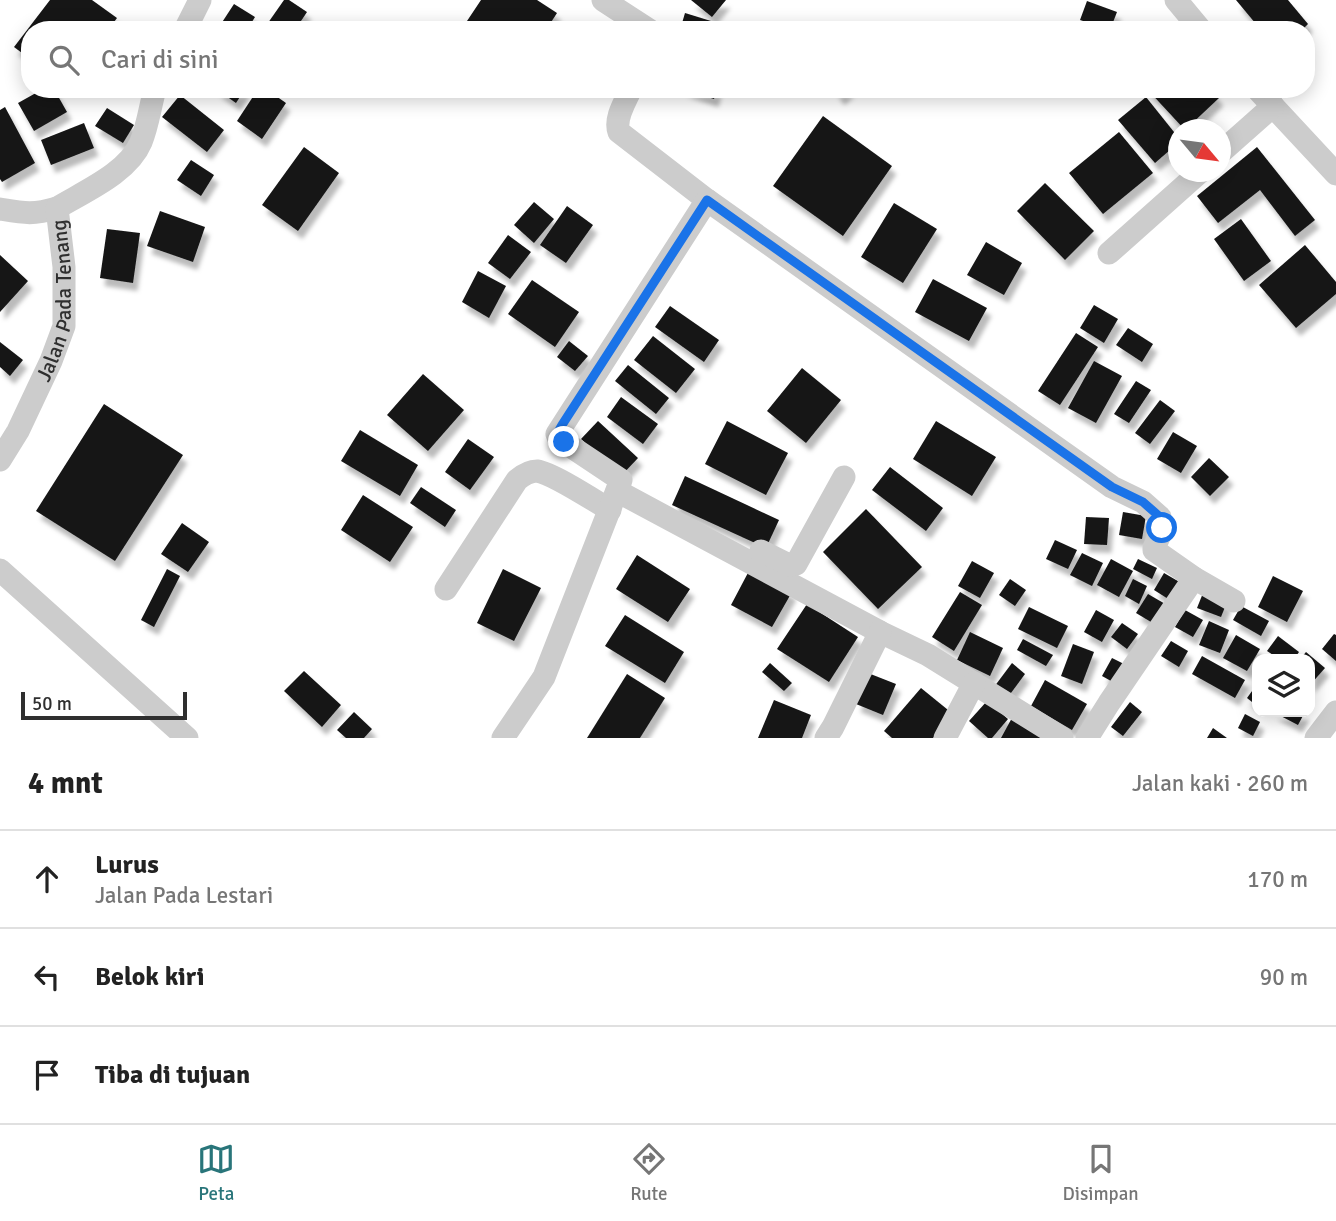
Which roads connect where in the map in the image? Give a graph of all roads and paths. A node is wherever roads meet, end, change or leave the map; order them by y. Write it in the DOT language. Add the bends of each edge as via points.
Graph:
graph roads {
  1 [pos="200,0"];
  2 [pos="603,0"];
  3 [pos="1177,0"];
  4 [pos="190,21"];
  5 [pos="635,21"];
  6 [pos="1194,21"];
  7 [pos="153,98"];
  8 [pos="627,98"];
  9 [pos="1265,98"];
  10 [pos="1273,106"];
  11 [pos="1231,143"];
  12 [pos="1336,174"];
  13 [pos="1189,182"];
  14 [pos="707,200"];
  15 [pos="57,208"];
  16 [pos="0,209"];
  17 [pos="1109,253"];
  18 [pos="0,460"];
  19 [pos="844,477"];
  20 [pos="616,494"];
  21 [pos="0,570"];
  22 [pos="1194,578"];
  23 [pos="446,589"];
  24 [pos="1234,601"];
  25 [pos="880,632"];
  26 [pos="974,683"];
  27 [pos="1336,712"];
  28 [pos="187,738"];
  29 [pos="503,738"];
  30 [pos="825,738"];
  31 [pos="945,738"];
  32 [pos="1062,738"];
  33 [pos="1087,738"];
  34 [pos="1316,738"];
  1 -- 4 [label="street"];
  2 -- 5 [label="street"];
  3 -- 6 [label="street"];
  7 -- 15 [label="street, Jalan Pada Tenang" via="140,144 129,161"];
  8 -- 14 [label="street" via="618,131"];
  9 -- 10 [label="street"];
  10 -- 11 [label="street"];
  10 -- 12 [label="street"];
  13 -- 17 [label="street"];
  14 -- 20 [label="street" via="557,434"];
  14 -- 22 [label="street" via="1112,487 1143,502 1160,517 1162,530 1154,550"];
  15 -- 16 [label="street" via="30,214"];
  15 -- 18 [label="street, Jalan Pada Tenang" via="64,326 29,408"];
  19 -- 20 [label="street" via="799,560 789,565"];
  20 -- 23 [label="street" via="539,471 528,472 517,480"];
  20 -- 25 [label="street"];
  20 -- 29 [label="street" via="544,677"];
  21 -- 28 [label="street"];
  22 -- 24 [label="street"];
  22 -- 33 [label="street"];
  25 -- 26 [label="street"];
  25 -- 30 [label="street"];
  26 -- 31 [label="street"];
  26 -- 32 [label="street"];
  27 -- 34 [label="street"];
}
